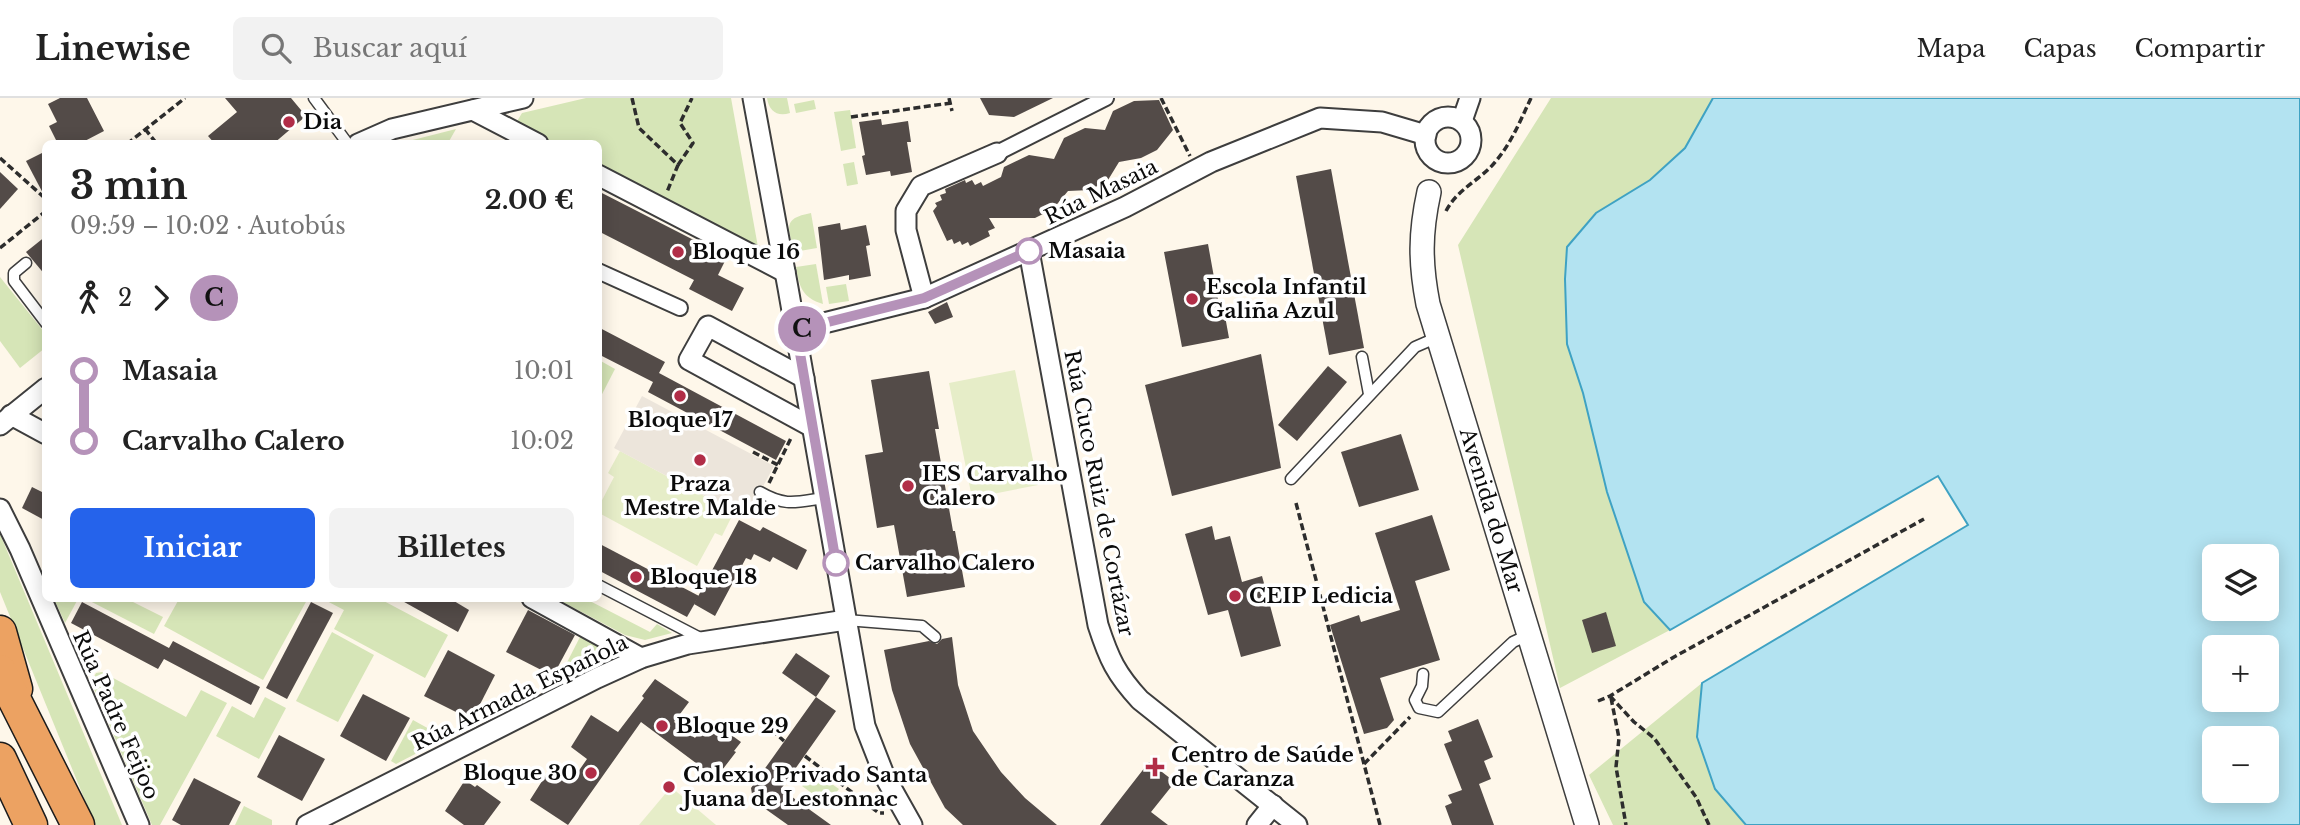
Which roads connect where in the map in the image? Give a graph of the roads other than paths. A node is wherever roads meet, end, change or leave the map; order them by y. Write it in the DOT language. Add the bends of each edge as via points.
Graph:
graph roads {
  1 [pos="314,98"];
  2 [pos="523,98"];
  3 [pos="753,98"];
  4 [pos="1106,98"];
  5 [pos="1459,98"];
  6 [pos="1470,98"];
  7 [pos="473,110"];
  8 [pos="1454,119"];
  9 [pos="1426,135"];
  10 [pos="345,140"];
  11 [pos="367,140"];
  12 [pos="530,140"];
  13 [pos="998,153"];
  14 [pos="1431,155"];
  15 [pos="1453,163"];
  16 [pos="602,177"];
  17 [pos="1429,192"];
  18 [pos="1029,251"];
  19 [pos="26,263"];
  20 [pos="785,272"];
  21 [pos="602,273"];
  22 [pos="924,298"];
  23 [pos="680,308"];
  24 [pos="42,318"];
  25 [pos="796,330"];
  26 [pos="1438,337"];
  27 [pos="1362,357"];
  28 [pos="804,378"];
  29 [pos="42,391"];
  30 [pos="1369,394"];
  31 [pos="6,420"];
  32 [pos="806,424"];
  33 [pos="42,433"];
  34 [pos="1291,479"];
  35 [pos="762,493"];
  36 [pos="824,498"];
  37 [pos="0,509"];
  38 [pos="602,586"];
  39 [pos="42,600"];
  40 [pos="43,602"];
  41 [pos="539,602"];
  42 [pos="846,620"];
  43 [pos="0,632"];
  44 [pos="1529,635"];
  45 [pos="935,637"];
  46 [pos="705,641"];
  47 [pos="641,658"];
  48 [pos="0,671"];
  49 [pos="1423,674"];
  50 [pos="27,727"];
  51 [pos="0,759"];
  52 [pos="0,797"];
  53 [pos="1273,805"];
  54 [pos="908,818"];
  55 [pos="16,825"];
  56 [pos="31,825"];
  57 [pos="78,825"];
  58 [pos="139,825"];
  59 [pos="307,825"];
  60 [pos="1257,825"];
  61 [pos="1297,825"];
  62 [pos="1587,825"];
  1 -- 10 [label="lane"];
  2 -- 7 [label="street"];
  3 -- 20 [label="street"];
  4 -- 13 [label="street"];
  5 -- 8 [label="street"];
  6 -- 8 [label="street"];
  7 -- 11 [label="street" via="392,129"];
  7 -- 12 [label="street"];
  8 -- 9 [label="street" via="1434,122"];
  8 -- 15 [label="street" via="1467,127 1471,141 1466,155"];
  9 -- 14 [label="street"];
  9 -- 18 [label="street, Rúa Masaia" via="1382,122 1320,118 1197,170"];
  13 -- 22 [label="street" via="920,186 906,211 906,230"];
  14 -- 15 [label="street"];
  14 -- 17 [label="street, Avenida do Mar"];
  15 -- 17 [label="street, Avenida do Mar"];
  16 -- 20 [label="street"];
  17 -- 26 [label="street, Avenida do Mar" via="1421,253"];
  18 -- 22 [label="street, Rúa Masaia"];
  18 -- 53 [label="street, Rúa Cuco Ruiz de Cortázar" via="1098,625 1107,653 1120,679 1140,701"];
  19 -- 24 [label="lane" via="14,273 14,281"];
  20 -- 25 [label="street"];
  21 -- 23 [label="street"];
  22 -- 25 [label="street, Rúa Masaia"];
  25 -- 28 [label="street"];
  26 -- 30 [label="lane" via="1415,347"];
  26 -- 44 [label="street, Avenida do Mar"];
  27 -- 30 [label="lane"];
  28 -- 32 [label="street"];
  28 -- 32 [label="street" via="708,326 689,360"];
  29 -- 31 [label="street"];
  30 -- 34 [label="lane"];
  31 -- 33 [label="street"];
  32 -- 36 [label="street"];
  35 -- 36 [label="lane" via="789,503"];
  36 -- 42 [label="street"];
  37 -- 39 [label="street, Rúa Padre Feijoo"];
  38 -- 46 [label="lane"];
  40 -- 58 [label="street, Rúa Padre Feijoo"];
  41 -- 47 [label="street"];
  42 -- 45 [label="lane" via="922,626"];
  42 -- 46 [label="street, Rúa Armada Española"];
  42 -- 54 [label="street" via="865,726"];
  43 -- 50 [label="highway"];
  44 -- 49 [label="lane" via="1513,642 1438,712 1419,708 1415,700"];
  44 -- 62 [label="street, Avenida do Mar"];
  46 -- 47 [label="street, Rúa Armada Española"];
  47 -- 59 [label="street, Rúa Armada Española"];
  48 -- 50 [label="highway"];
  50 -- 57 [label="highway"];
  51 -- 56 [label="highway"];
  52 -- 55 [label="highway"];
  53 -- 60 [label="street"];
  53 -- 61 [label="street, Rúa Cuco Ruiz de Cortázar"];
}
